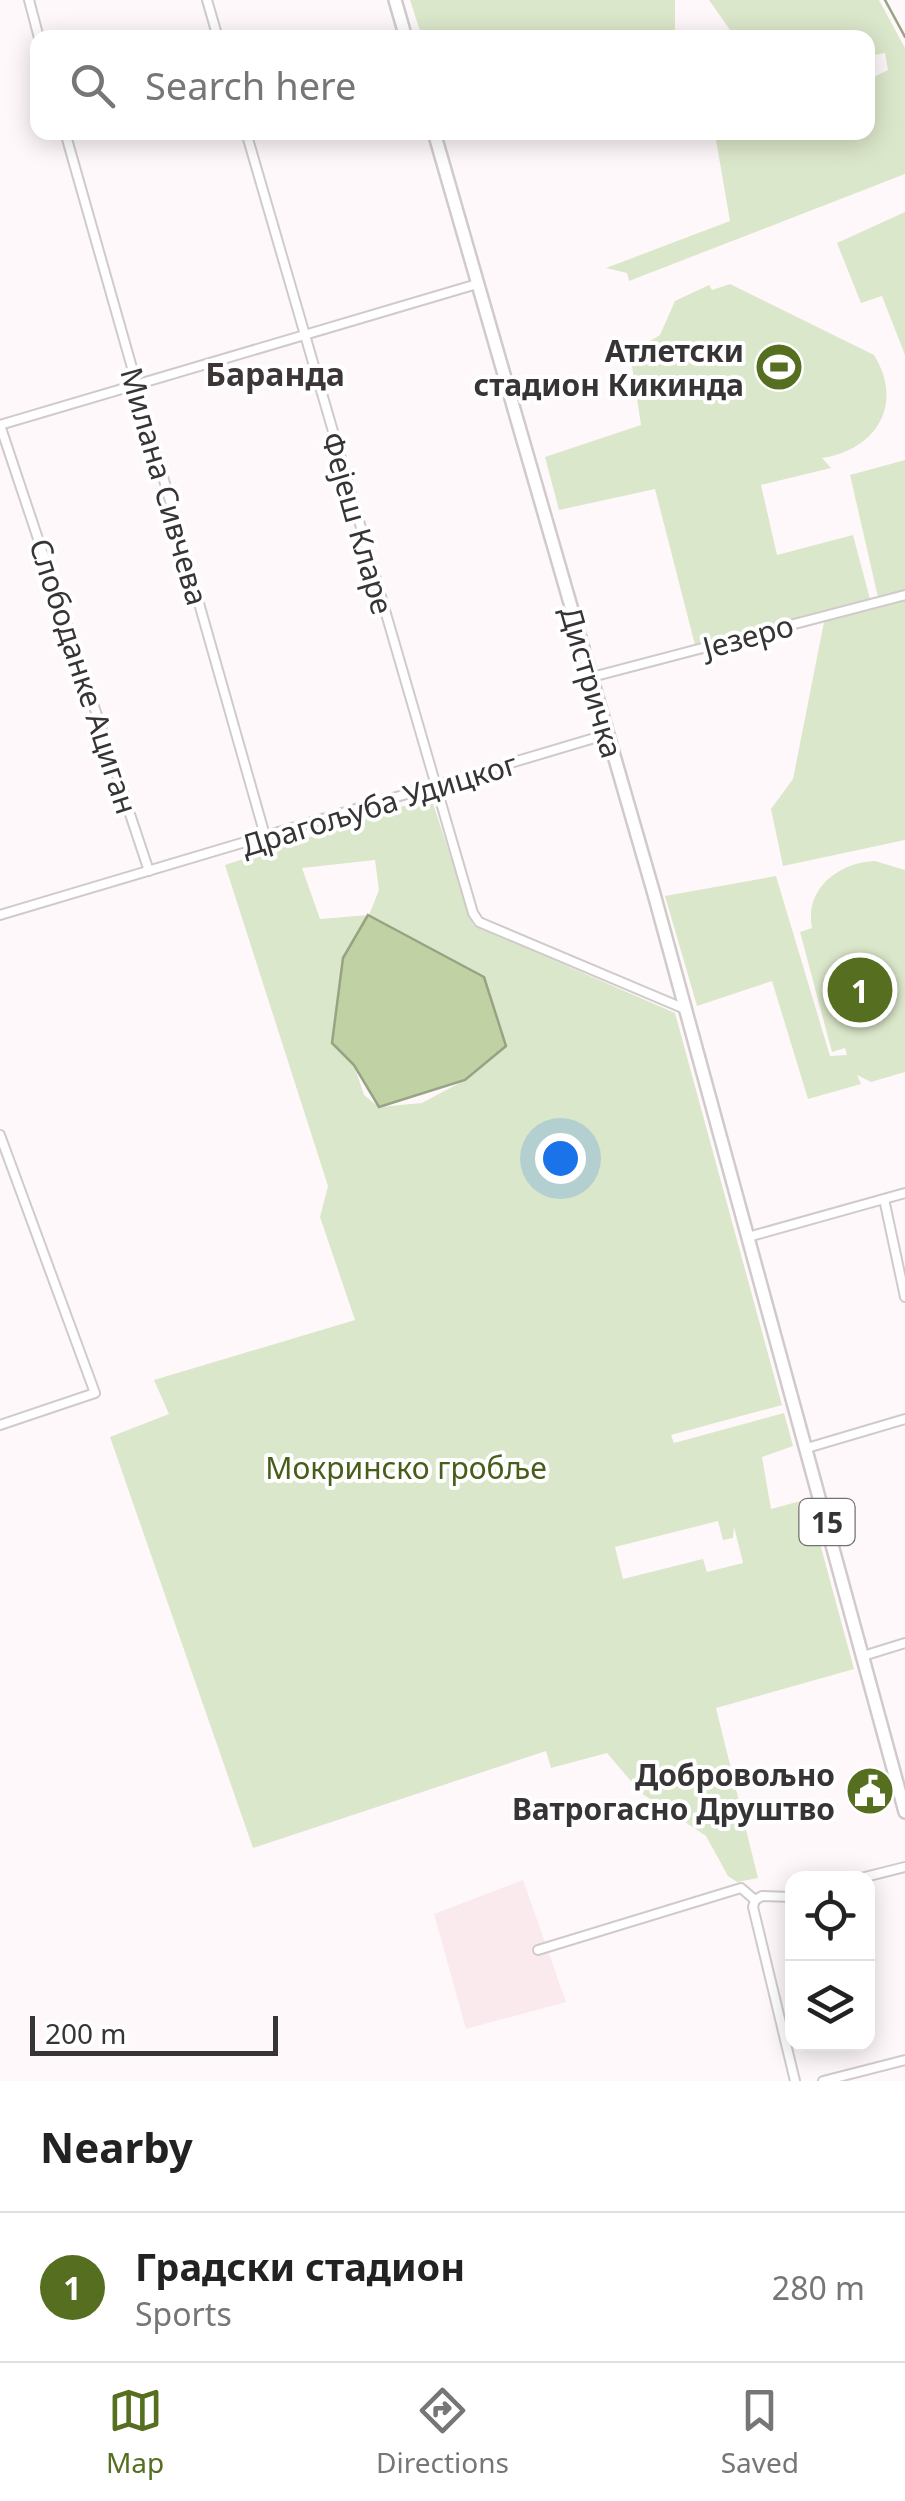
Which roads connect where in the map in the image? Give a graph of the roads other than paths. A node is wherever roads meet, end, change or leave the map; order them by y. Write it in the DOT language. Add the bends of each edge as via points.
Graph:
graph roads {
  1 [pos="28,0"];
  2 [pos="207,0"];
  3 [pos="395,0"];
  4 [pos="37,30"];
  5 [pos="216,30"];
  6 [pos="404,30"];
  7 [pos="67,140"];
  8 [pos="248,140"];
  9 [pos="436,140"];
  10 [pos="478,284"];
  11 [pos="304,334"];
  12 [pos="134,382"];
  13 [pos="0,425"];
  14 [pos="905,595"];
  15 [pos="592,677"];
  16 [pos="608,734"];
  17 [pos="434,786"];
  18 [pos="266,839"];
  19 [pos="149,871"];
  20 [pos="0,915"];
  21 [pos="685,1009"];
  22 [pos="0,1134"];
  23 [pos="905,1193"];
  24 [pos="884,1200"];
  25 [pos="747,1234"];
  26 [pos="905,1296"];
  27 [pos="905,1419"];
  28 [pos="0,1425"];
  29 [pos="807,1448"];
  30 [pos="905,1644"];
  31 [pos="863,1656"];
  32 [pos="905,1812"];
  33 [pos="905,1866"];
  34 [pos="875,1874"];
  35 [pos="785,1897"];
  36 [pos="755,1900"];
  37 [pos="538,1950"];
  38 [pos="905,2060"];
  39 [pos="795,2081"];
  40 [pos="823,2081"];
  1 -- 4 [label="street"];
  2 -- 5 [label="street"];
  3 -- 6 [label="main road"];
  7 -- 12 [label="street, Милана Сивчева"];
  8 -- 11 [label="street, Фејеш Кларе"];
  9 -- 10 [label="main road, Дистричка / 15"];
  10 -- 11 [label="street"];
  10 -- 15 [label="main road, Дистричка / 15"];
  11 -- 12 [label="street"];
  11 -- 17 [label="street, Фејеш Кларе"];
  12 -- 13 [label="street"];
  12 -- 18 [label="street, Милана Сивчева"];
  13 -- 19 [label="street, Слободанке Ациган"];
  14 -- 15 [label="street, Језеро"];
  15 -- 16 [label="main road, Дистричка / 15"];
  16 -- 17 [label="street, Драгољуба Удицког"];
  16 -- 21 [label="main road, Дистричка / 15"];
  17 -- 18 [label="street, Драгољуба Удицког"];
  17 -- 21 [label="street, Фејеш Кларе" via="479,922"];
  18 -- 19 [label="street, Драгољуба Удицког"];
  19 -- 20 [label="street, Драгољуба Удицког"];
  21 -- 25 [label="main road, Дистричка / 15"];
  22 -- 28 [label="street" via="94,1394"];
  23 -- 24 [label="street"];
  24 -- 25 [label="street"];
  24 -- 26 [label="street"];
  25 -- 29 [label="main road, 15"];
  27 -- 29 [label="street"];
  29 -- 31 [label="main road, 15"];
  30 -- 31 [label="street"];
  31 -- 32 [label="main road, 15"];
  33 -- 34 [label="street"];
  35 -- 36 [label="street"];
  36 -- 37 [label="street" via="741,1888"];
  36 -- 39 [label="street"];
  38 -- 40 [label="street"];
}
